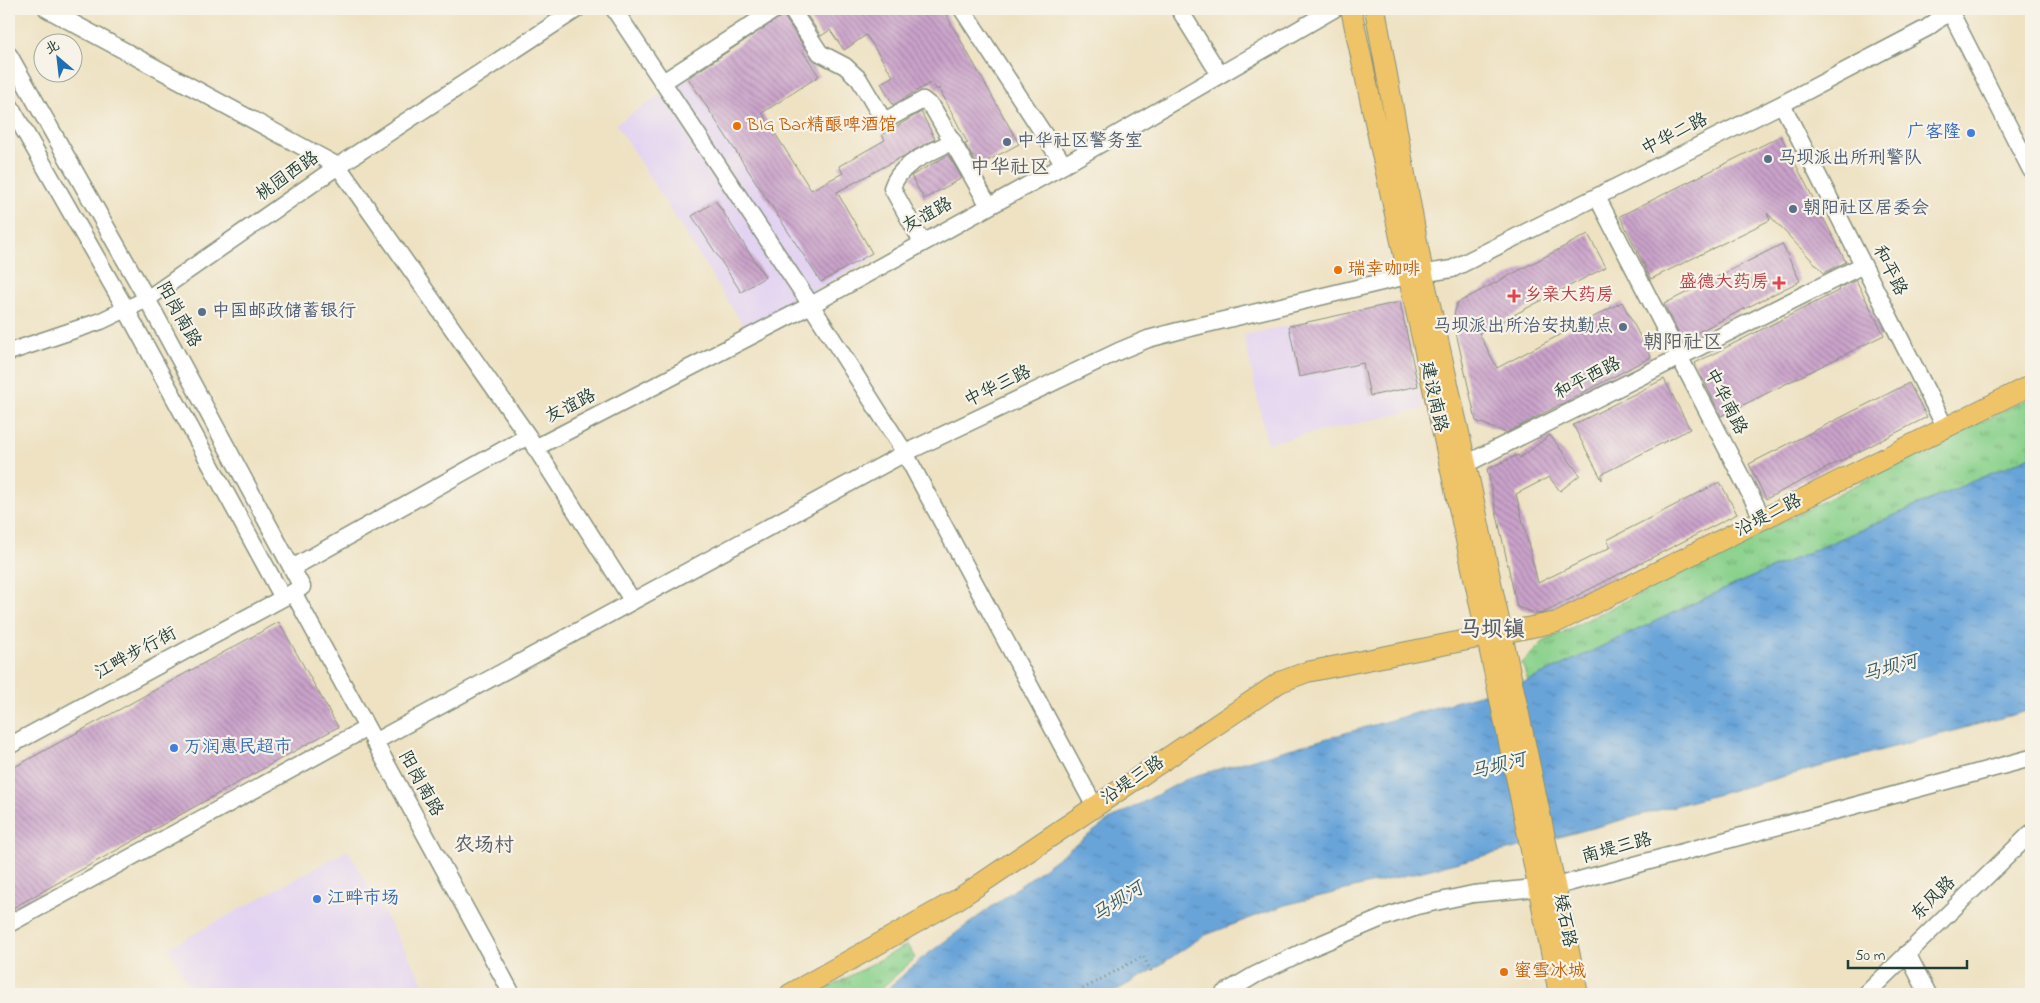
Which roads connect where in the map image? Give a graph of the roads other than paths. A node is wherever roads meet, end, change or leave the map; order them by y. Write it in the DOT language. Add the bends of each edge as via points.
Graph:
graph roads {
  1 [pos="47,9"];
  2 [pos="577,9"];
  3 [pos="614,9"];
  4 [pos="776,9"];
  5 [pos="791,9"];
  6 [pos="962,9"];
  7 [pos="1179,9"];
  8 [pos="1334,9"];
  9 [pos="1352,9"];
  10 [pos="1375,9"];
  11 [pos="1952,10"];
  12 [pos="9,55"];
  13 [pos="1220,75"];
  14 [pos="663,82"];
  15 [pos="9,104"];
  16 [pos="1782,104"];
  17 [pos="953,141"];
  18 [pos="1064,165"];
  19 [pos="338,166"];
  20 [pos="2031,170"];
  21 [pos="1596,197"];
  22 [pos="989,206"];
  23 [pos="922,242"];
  24 [pos="1863,265"];
  25 [pos="1415,275"];
  26 [pos="147,299"];
  27 [pos="811,305"];
  28 [pos="127,311"];
  29 [pos="9,352"];
  30 [pos="1678,356"];
  31 [pos="2031,385"];
  32 [pos="1946,429"];
  33 [pos="531,442"];
  34 [pos="905,453"];
  35 [pos="1466,464"];
  36 [pos="1763,519"];
  37 [pos="292,568"];
  38 [pos="288,595"];
  39 [pos="632,600"];
  40 [pos="1494,636"];
  41 [pos="1500,665"];
  42 [pos="371,735"];
  43 [pos="9,746"];
  44 [pos="2031,758"];
  45 [pos="1095,807"];
  46 [pos="2031,833"];
  47 [pos="1548,887"];
  48 [pos="9,924"];
  49 [pos="1907,953"];
  50 [pos="512,994"];
  51 [pos="790,994"];
  52 [pos="1223,994"];
  53 [pos="1559,994"];
  54 [pos="1578,994"];
  55 [pos="1866,994"];
  56 [pos="1928,994"];
  1 -- 19 [label="street"];
  2 -- 19 [label="street, 桃园西路"];
  3 -- 14 [label="street"];
  4 -- 14 [label="street"];
  5 -- 17 [label="street" via="820,53 845,66 859,79 884,121 923,100 933,108"];
  6 -- 18 [label="street"];
  7 -- 13 [label="street"];
  8 -- 13 [label="street, 友谊路"];
  9 -- 25 [label="main road, 建设南路"];
  10 -- 25 [label="main road, 建设南路"];
  11 -- 16 [label="street, 中华二路" via="1928,28"];
  11 -- 20 [label="street"];
  12 -- 26 [label="street, 阳岗南路"];
  13 -- 18 [label="street, 友谊路"];
  14 -- 27 [label="street"];
  15 -- 28 [label="street, 阳岗南路"];
  16 -- 21 [label="street, 中华二路"];
  16 -- 24 [label="street, 和平路"];
  17 -- 22 [label="street"];
  17 -- 23 [label="street" via="902,168 895,177 892,188"];
  18 -- 22 [label="street, 友谊路"];
  19 -- 26 [label="street, 桃园西路"];
  19 -- 33 [label="street"];
  21 -- 25 [label="street, 中华二路" via="1452,269"];
  21 -- 30 [label="street, 中华南路"];
  22 -- 23 [label="street, 友谊路"];
  23 -- 27 [label="street, 友谊路"];
  24 -- 30 [label="street, 和平西路"];
  24 -- 32 [label="street, 和平路"];
  25 -- 34 [label="street, 中华三路" via="1148,339"];
  25 -- 35 [label="main road, 建设南路"];
  25 -- 40 [label="main road, 建设南路"];
  26 -- 28 [label="street, 桃园西路"];
  26 -- 37 [label="street, 阳岗南路"];
  27 -- 33 [label="street, 友谊路"];
  27 -- 34 [label="street"];
  28 -- 29 [label="street, 桃园西路"];
  28 -- 38 [label="street, 阳岗南路"];
  30 -- 35 [label="street, 和平西路"];
  30 -- 36 [label="street, 中华南路"];
  31 -- 32 [label="main road, 沿堤二路"];
  32 -- 36 [label="main road, 沿堤二路"];
  33 -- 37 [label="street, 友谊路"];
  33 -- 39 [label="street"];
  34 -- 39 [label="street, 中华三路"];
  34 -- 45 [label="street"];
  35 -- 40 [label="main road, 建设南路"];
  36 -- 40 [label="main road, 沿堤二路" via="1557,622"];
  37 -- 38 [label="street, 阳岗南路" via="302,587"];
  38 -- 42 [label="street, 阳岗南路"];
  38 -- 43 [label="street, 江畔步行街"];
  39 -- 42 [label="street, 中华三路"];
  40 -- 41 [label="main road, 建设南路"];
  40 -- 45 [label="main road, 沿堤三路" via="1296,675 1264,691"];
  41 -- 47 [label="main road, 矮石路"];
  42 -- 48 [label="street, 中华三路"];
  42 -- 50 [label="street, 阳岗南路"];
  44 -- 47 [label="street, 南堤三路"];
  45 -- 51 [label="main road, 沿堤三路" via="958,899"];
  46 -- 49 [label="street, 东风路"];
  47 -- 52 [label="street, 南堤三路" via="1444,899 1382,918 1312,948"];
  47 -- 53 [label="main road, 矮石路"];
  47 -- 54 [label="main road, 矮石路"];
  49 -- 55 [label="street, 东风路"];
  49 -- 56 [label="street"];
}
